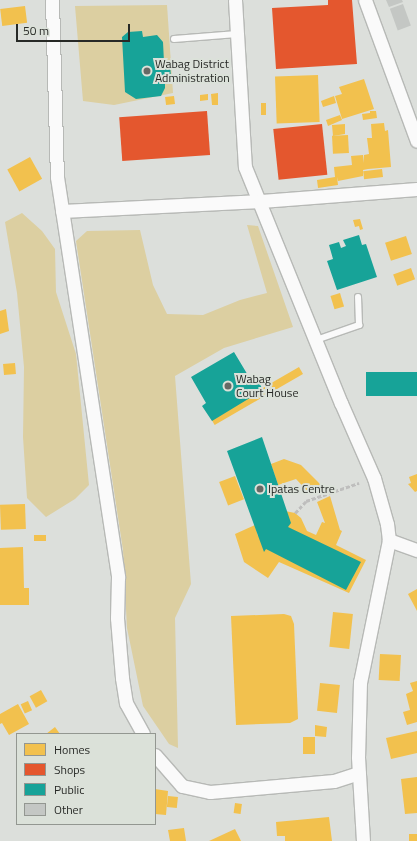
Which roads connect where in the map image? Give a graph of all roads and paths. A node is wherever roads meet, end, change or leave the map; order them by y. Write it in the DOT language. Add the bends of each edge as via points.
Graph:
graph roads {
  1 [pos="52,0"];
  2 [pos="235,0"];
  3 [pos="366,0"];
  4 [pos="237,34"];
  5 [pos="174,38"];
  6 [pos="417,141"];
  7 [pos="417,189"];
  8 [pos="261,201"];
  9 [pos="62,211"];
  10 [pos="358,297"];
  11 [pos="316,340"];
  12 [pos="359,483"];
  13 [pos="295,513"];
  14 [pos="389,540"];
  15 [pos="417,550"];
  16 [pos="142,733"];
  17 [pos="156,756"];
  18 [pos="359,773"];
  19 [pos="363,841"];
  1 -- 9 [label="street" via="57,177"];
  2 -- 4 [label="street"];
  3 -- 6 [label="street"];
  4 -- 5 [label="lane"];
  4 -- 8 [label="street" via="245,167"];
  7 -- 8 [label="street"];
  8 -- 9 [label="street"];
  8 -- 11 [label="street"];
  9 -- 16 [label="street" via="118,577 117,618 122,678 126,703"];
  10 -- 11 [label="lane" via="359,325"];
  11 -- 14 [label="street" via="376,482"];
  12 -- 13 [label="path" via="306,501"];
  14 -- 15 [label="street"];
  14 -- 18 [label="street" via="360,682"];
  17 -- 18 [label="street" via="182,786 210,792 334,781"];
  18 -- 19 [label="street"];
}
